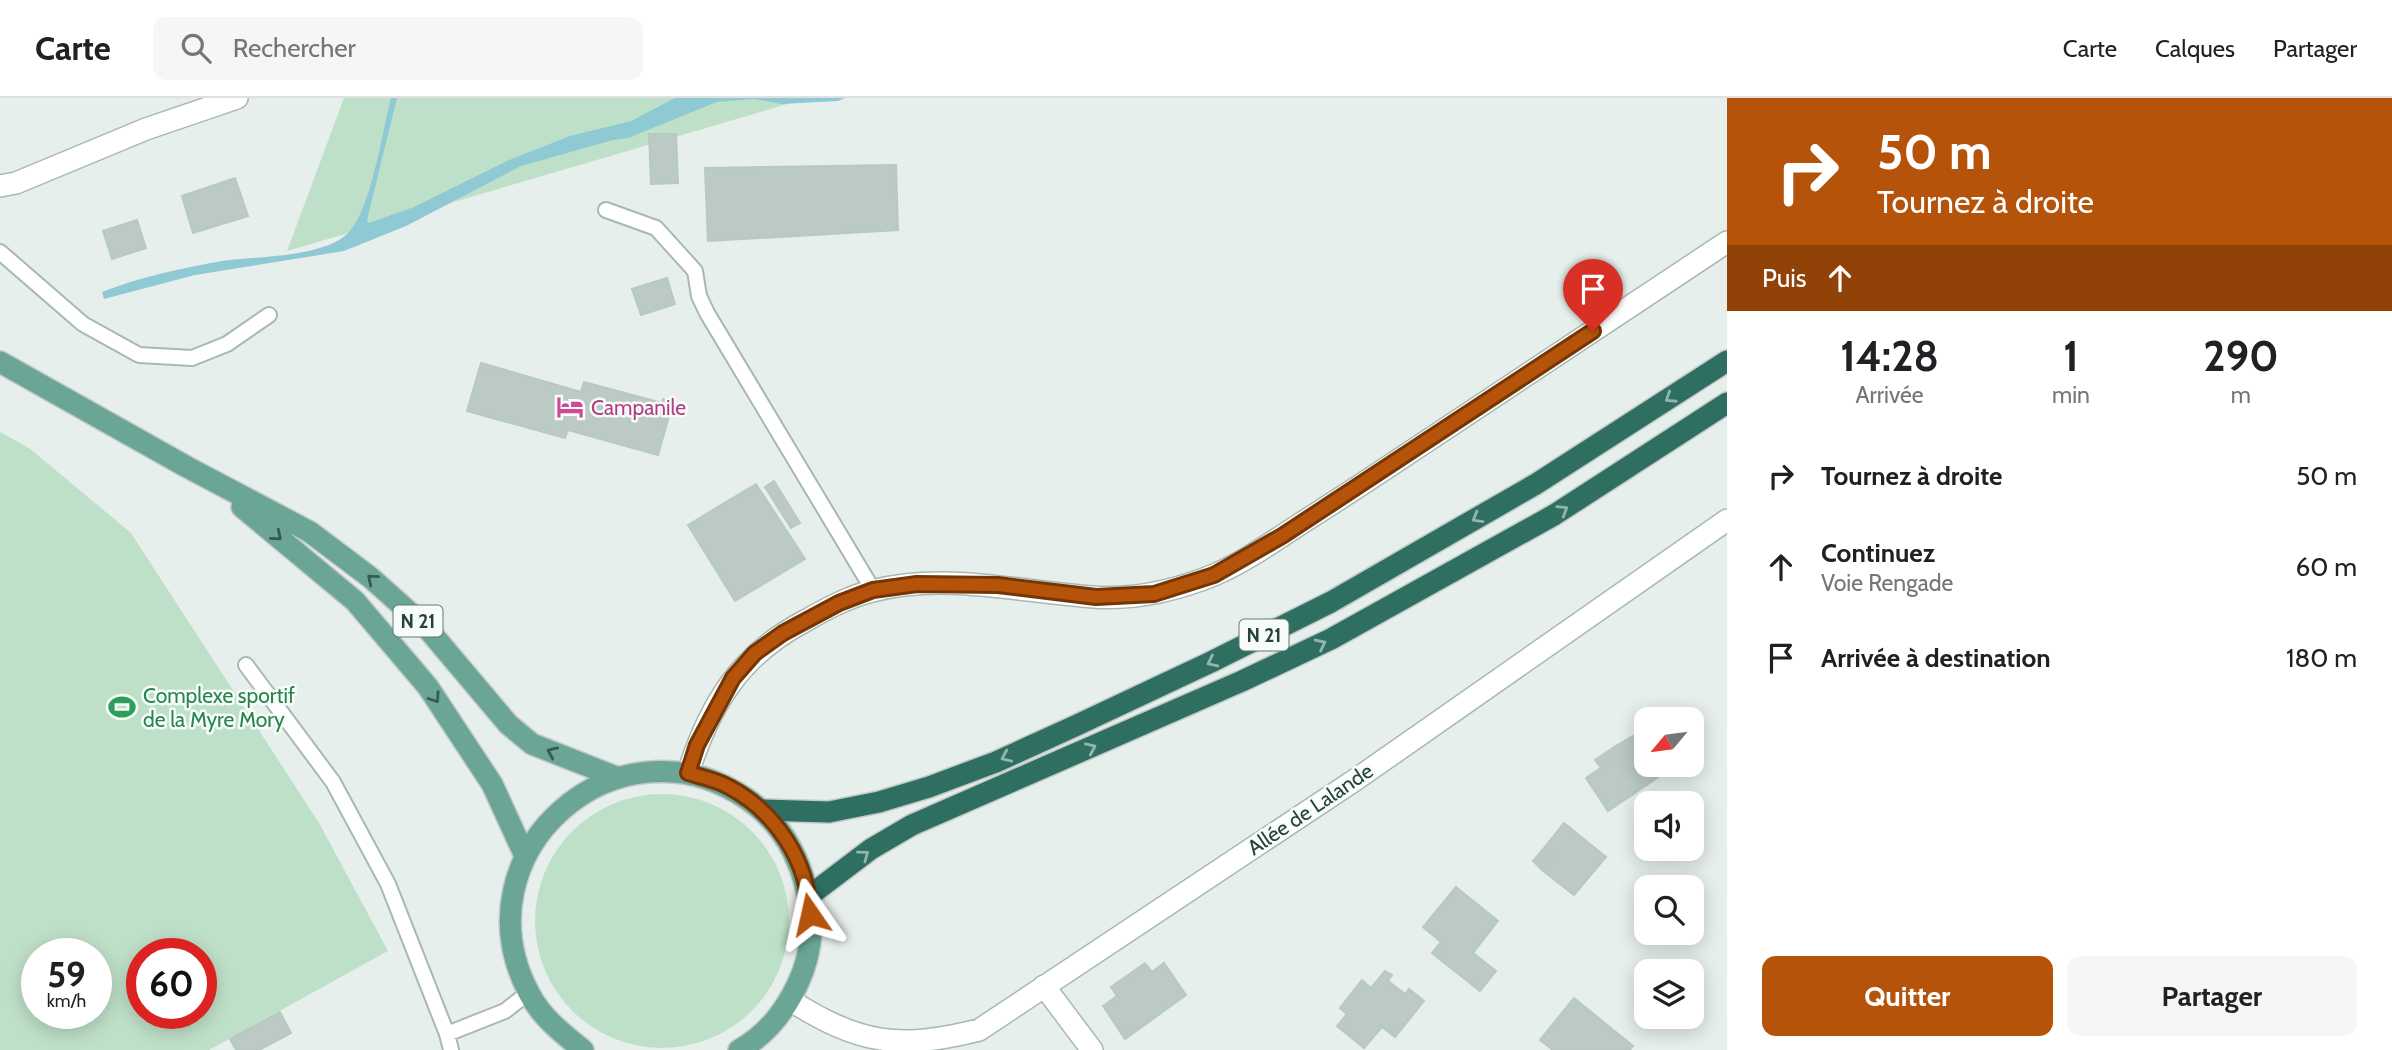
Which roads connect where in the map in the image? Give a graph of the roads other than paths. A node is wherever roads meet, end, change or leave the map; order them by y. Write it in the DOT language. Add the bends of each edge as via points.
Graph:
graph roads {
  1 [pos="236,98"];
  2 [pos="0,186"];
  3 [pos="606,210"];
  4 [pos="1727,242"];
  5 [pos="0,253"];
  6 [pos="270,315"];
  7 [pos="0,355"];
  8 [pos="1727,361"];
  9 [pos="0,362"];
  10 [pos="43,384"];
  11 [pos="1727,403"];
  12 [pos="206,476"];
  13 [pos="1727,520"];
  14 [pos="873,590"];
  15 [pos="246,665"];
  16 [pos="688,773"];
  17 [pos="616,777"];
  18 [pos="763,810"];
  19 [pos="525,856"];
  20 [pos="809,896"];
  21 [pos="1044,986"];
  22 [pos="528,993"];
  23 [pos="790,1000"];
  24 [pos="447,1034"];
  25 [pos="877,1048"];
  26 [pos="743,1049"];
  27 [pos="451,1050"];
  28 [pos="583,1050"];
  29 [pos="1092,1050"];
  1 -- 2 [label="street"];
  3 -- 14 [label="lane" via="656,228 695,271 707,313"];
  4 -- 14 [label="street" via="1261,550 1214,575 1154,594 1096,597 998,585 917,584"];
  5 -- 6 [label="lane" via="83,324 139,355 192,358 227,344"];
  7 -- 10 [label="main road, N 21"];
  8 -- 18 [label="highway, N 21, one-way" via="1536,484 1331,602 1149,691 929,788 829,812"];
  9 -- 10 [label="main road, N 21"];
  10 -- 12 [label="main road, N 21"];
  20 -- 11 [label="highway, N 21, one-way" via="871,849 912,825 1331,639 1554,516"];
  17 -- 12 [label="main road, N 21, one-way" via="532,744 508,723 427,628 371,578 310,532"];
  12 -- 19 [label="main road, N 21, one-way" via="355,601 428,687 492,784"];
  13 -- 21 [label="street, Allée de Lalande" via="1358,778"];
  14 -- 16 [label="street" via="794,626 755,653 733,678 697,745"];
  15 -- 24 [label="lane" via="333,782 388,884"];
  16 -- 17 [label="main road" via="652,771"];
  16 -- 18 [label="main road" via="728,786"];
  17 -- 19 [label="main road" via="579,794 547,822"];
  18 -- 20 [label="main road" via="793,849"];
  19 -- 22 [label="main road" via="511,901 513,948"];
  20 -- 23 [label="main road" via="807,956"];
  21 -- 25 [label="street, Allée de Lalande" via="979,1030 948,1044 911,1050"];
  21 -- 29 [label="street"];
  22 -- 24 [label="lane" via="505,1011"];
  22 -- 28 [label="main road" via="552,1025"];
  23 -- 25 [label="street, Allée de Lalande"];
  23 -- 26 [label="main road" via="769,1027"];
  24 -- 27 [label="lane"];
}
